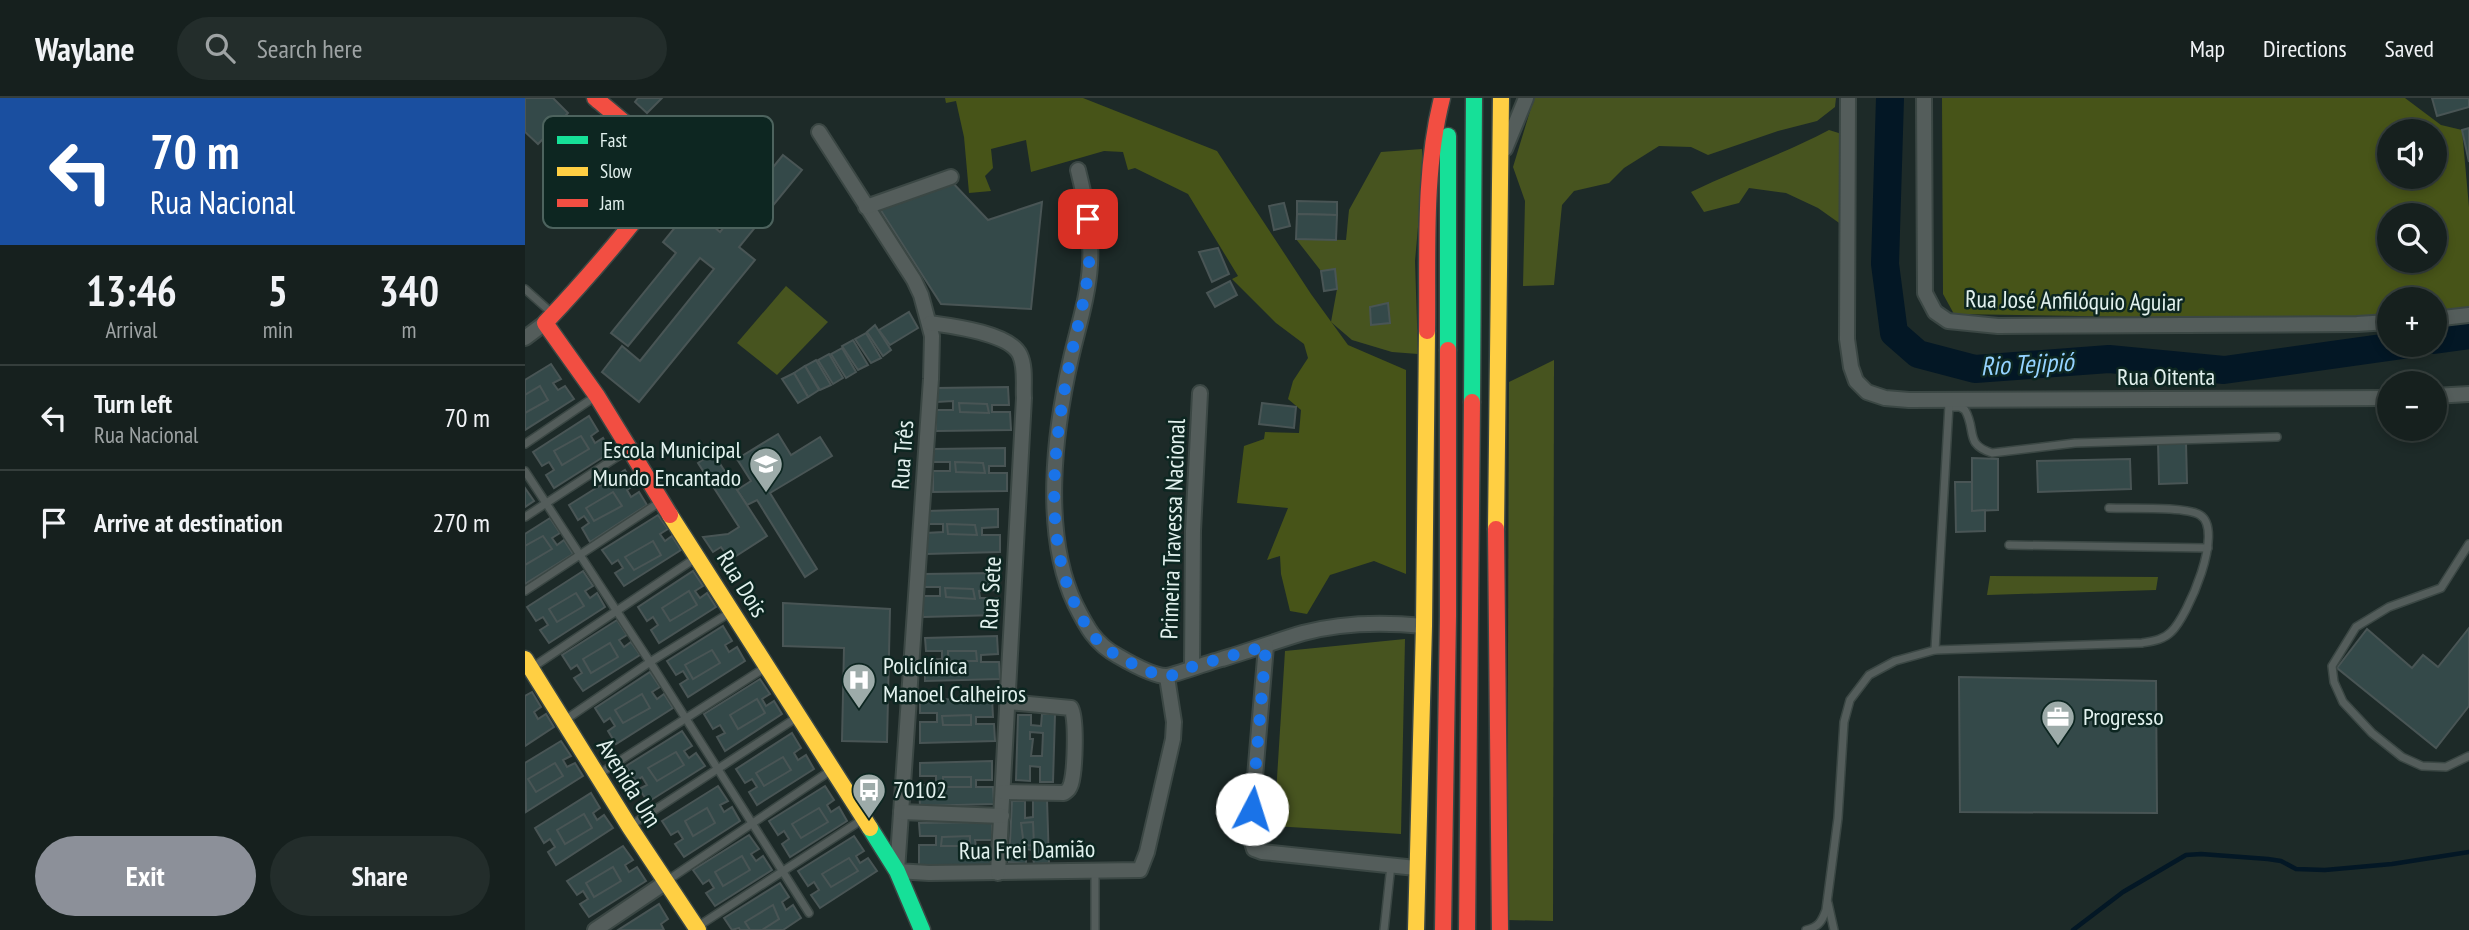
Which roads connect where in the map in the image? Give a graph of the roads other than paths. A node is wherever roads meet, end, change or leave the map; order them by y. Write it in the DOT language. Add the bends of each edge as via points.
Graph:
graph roads {
  1 [pos="595,98"];
  2 [pos="1442,98"];
  3 [pos="1448,98"];
  4 [pos="1474,98"];
  5 [pos="1501,98"];
  6 [pos="1526,98"];
  7 [pos="1848,98"];
  8 [pos="1924,98"];
  9 [pos="616,116"];
  10 [pos="818,132"];
  11 [pos="1500,160"];
  12 [pos="1078,170"];
  13 [pos="951,177"];
  14 [pos="866,207"];
  15 [pos="626,228"];
  16 [pos="525,289"];
  17 [pos="2469,315"];
  18 [pos="549,318"];
  19 [pos="2447,318"];
  20 [pos="930,323"];
  21 [pos="2377,323"];
  22 [pos="525,338"];
  23 [pos="1200,393"];
  24 [pos="2469,394"];
  25 [pos="2447,395"];
  26 [pos="597,396"];
  27 [pos="2377,398"];
  28 [pos="1949,404"];
  29 [pos="2277,437"];
  30 [pos="525,444"];
  31 [pos="630,449"];
  32 [pos="525,471"];
  33 [pos="661,502"];
  34 [pos="545,504"];
  35 [pos="2109,509"];
  36 [pos="525,517"];
  37 [pos="2469,544"];
  38 [pos="2010,545"];
  39 [pos="2208,548"];
  40 [pos="580,555"];
  41 [pos="698,556"];
  42 [pos="525,591"];
  43 [pos="616,610"];
  44 [pos="732,612"];
  45 [pos="1424,626"];
  46 [pos="1266,646"];
  47 [pos="1935,650"];
  48 [pos="650,662"];
  49 [pos="767,666"];
  50 [pos="527,667"];
  51 [pos="1192,667"];
  52 [pos="1167,677"];
  53 [pos="1007,702"];
  54 [pos="799,716"];
  55 [pos="685,720"];
  56 [pos="563,721"];
  57 [pos="2469,756"];
  58 [pos="716,769"];
  59 [pos="833,769"];
  60 [pos="597,776"];
  61 [pos="1003,792"];
  62 [pos="901,812"];
  63 [pos="1002,816"];
  64 [pos="864,819"];
  65 [pos="750,824"];
  66 [pos="629,826"];
  67 [pos="1391,865"];
  68 [pos="1416,868"];
  69 [pos="897,871"];
  70 [pos="782,872"];
  71 [pos="1095,872"];
  72 [pos="998,873"];
  73 [pos="666,882"];
  74 [pos="1827,899"];
  75 [pos="809,913"];
  76 [pos="697,929"];
  77 [pos="595,930"];
  78 [pos="922,930"];
  79 [pos="1095,930"];
  80 [pos="1384,930"];
  81 [pos="1416,930"];
  82 [pos="1443,930"];
  83 [pos="1467,930"];
  84 [pos="1500,930"];
  85 [pos="1806,930"];
  86 [pos="1834,930"];
  1 -- 9 [label="main road"];
  2 -- 45 [label="main road" via="1434,130 1428,230"];
  3 -- 82 [label="main road"];
  4 -- 83 [label="main road"];
  5 -- 11 [label="main road"];
  6 -- 11 [label="street"];
  7 -- 28 [label="street, Rua Oitenta" via="1847,340 1853,374 1867,392 1885,398"];
  8 -- 21 [label="street, Rua José Anfilóquio Aguiar" via="1925,293 1935,312 1948,321 1998,326"];
  10 -- 14 [label="street, Rua Três"];
  11 -- 84 [label="main road"];
  12 -- 52 [label="street" via="1086,202 1090,267 1059,437 1054,528 1070,592 1088,631 1107,650"];
  13 -- 14 [label="street"];
  14 -- 20 [label="street, Rua Três" via="914,281"];
  15 -- 18 [label="main road"];
  16 -- 18 [label="lane"];
  17 -- 19 [label="street"];
  18 -- 22 [label="street"];
  18 -- 26 [label="main road, Rua Dois"];
  20 -- 53 [label="street, Rua Sete" via="964,328 1013,346 1023,366"];
  20 -- 62 [label="street, Rua Três" via="931,379"];
  23 -- 51 [label="street, Primeira Travessa Nacional"];
  24 -- 25 [label="street"];
  26 -- 30 [label="lane"];
  26 -- 31 [label="main road, Rua Dois"];
  27 -- 28 [label="street, Rua Oitenta"];
  28 -- 29 [label="lane" via="1965,410 1973,442 1992,453 2065,444"];
  28 -- 47 [label="lane"];
  31 -- 33 [label="main road, Rua Dois"];
  31 -- 34 [label="lane"];
  32 -- 34 [label="lane"];
  33 -- 40 [label="lane"];
  33 -- 41 [label="main road, Rua Dois"];
  34 -- 36 [label="lane"];
  34 -- 40 [label="lane"];
  35 -- 39 [label="lane" via="2200,514 2210,531"];
  37 -- 57 [label="lane" via="2441,588 2389,607 2356,627 2332,666 2343,702 2402,757 2421,766 2446,767"];
  38 -- 39 [label="lane"];
  39 -- 47 [label="lane" via="2182,617 2169,635 2159,640"];
  40 -- 42 [label="lane"];
  40 -- 43 [label="lane"];
  41 -- 43 [label="lane"];
  41 -- 44 [label="main road, Rua Dois"];
  43 -- 48 [label="lane"];
  43 -- 50 [label="lane"];
  44 -- 48 [label="lane"];
  44 -- 49 [label="main road, Rua Dois"];
  45 -- 46 [label="street" via="1347,624"];
  45 -- 68 [label="main road"];
  46 -- 51 [label="street"];
  46 -- 67 [label="street" via="1251,844 1262,852"];
  47 -- 74 [label="lane" via="1895,661 1869,675 1850,700"];
  48 -- 55 [label="lane"];
  48 -- 56 [label="lane"];
  49 -- 54 [label="main road, Rua Dois"];
  49 -- 55 [label="lane"];
  50 -- 56 [label="main road, Avenida Um"];
  51 -- 52 [label="street"];
  52 -- 71 [label="street, Rua Frei Damião" via="1173,739 1147,852 1140,870"];
  53 -- 61 [label="street, Rua Sete"];
  53 -- 61 [label="street" via="1073,710 1073,769 1064,793"];
  54 -- 58 [label="lane"];
  54 -- 59 [label="main road, Rua Dois"];
  55 -- 58 [label="lane"];
  55 -- 60 [label="lane"];
  56 -- 60 [label="main road, Avenida Um"];
  58 -- 65 [label="lane"];
  58 -- 66 [label="lane"];
  59 -- 64 [label="main road, Rua Dois"];
  59 -- 65 [label="lane"];
  60 -- 66 [label="main road, Avenida Um"];
  61 -- 63 [label="street, Rua Sete"];
  62 -- 63 [label="street"];
  62 -- 69 [label="street, Rua Três"];
  63 -- 72 [label="street, Rua Sete"];
  64 -- 69 [label="main road, Rua Dois"];
  64 -- 70 [label="lane"];
  65 -- 70 [label="lane"];
  65 -- 73 [label="lane"];
  66 -- 73 [label="main road, Avenida Um"];
  67 -- 68 [label="street"];
  67 -- 80 [label="lane"];
  68 -- 81 [label="main road"];
  69 -- 72 [label="street, Rua Frei Damião"];
  69 -- 78 [label="main road, Rua Três"];
  70 -- 75 [label="lane"];
  70 -- 76 [label="lane"];
  71 -- 72 [label="street, Rua Frei Damião"];
  71 -- 79 [label="lane"];
  73 -- 76 [label="main road, Avenida Um"];
  73 -- 77 [label="street"];
  74 -- 85 [label="lane" via="1821,922"];
  74 -- 86 [label="lane"];
}
